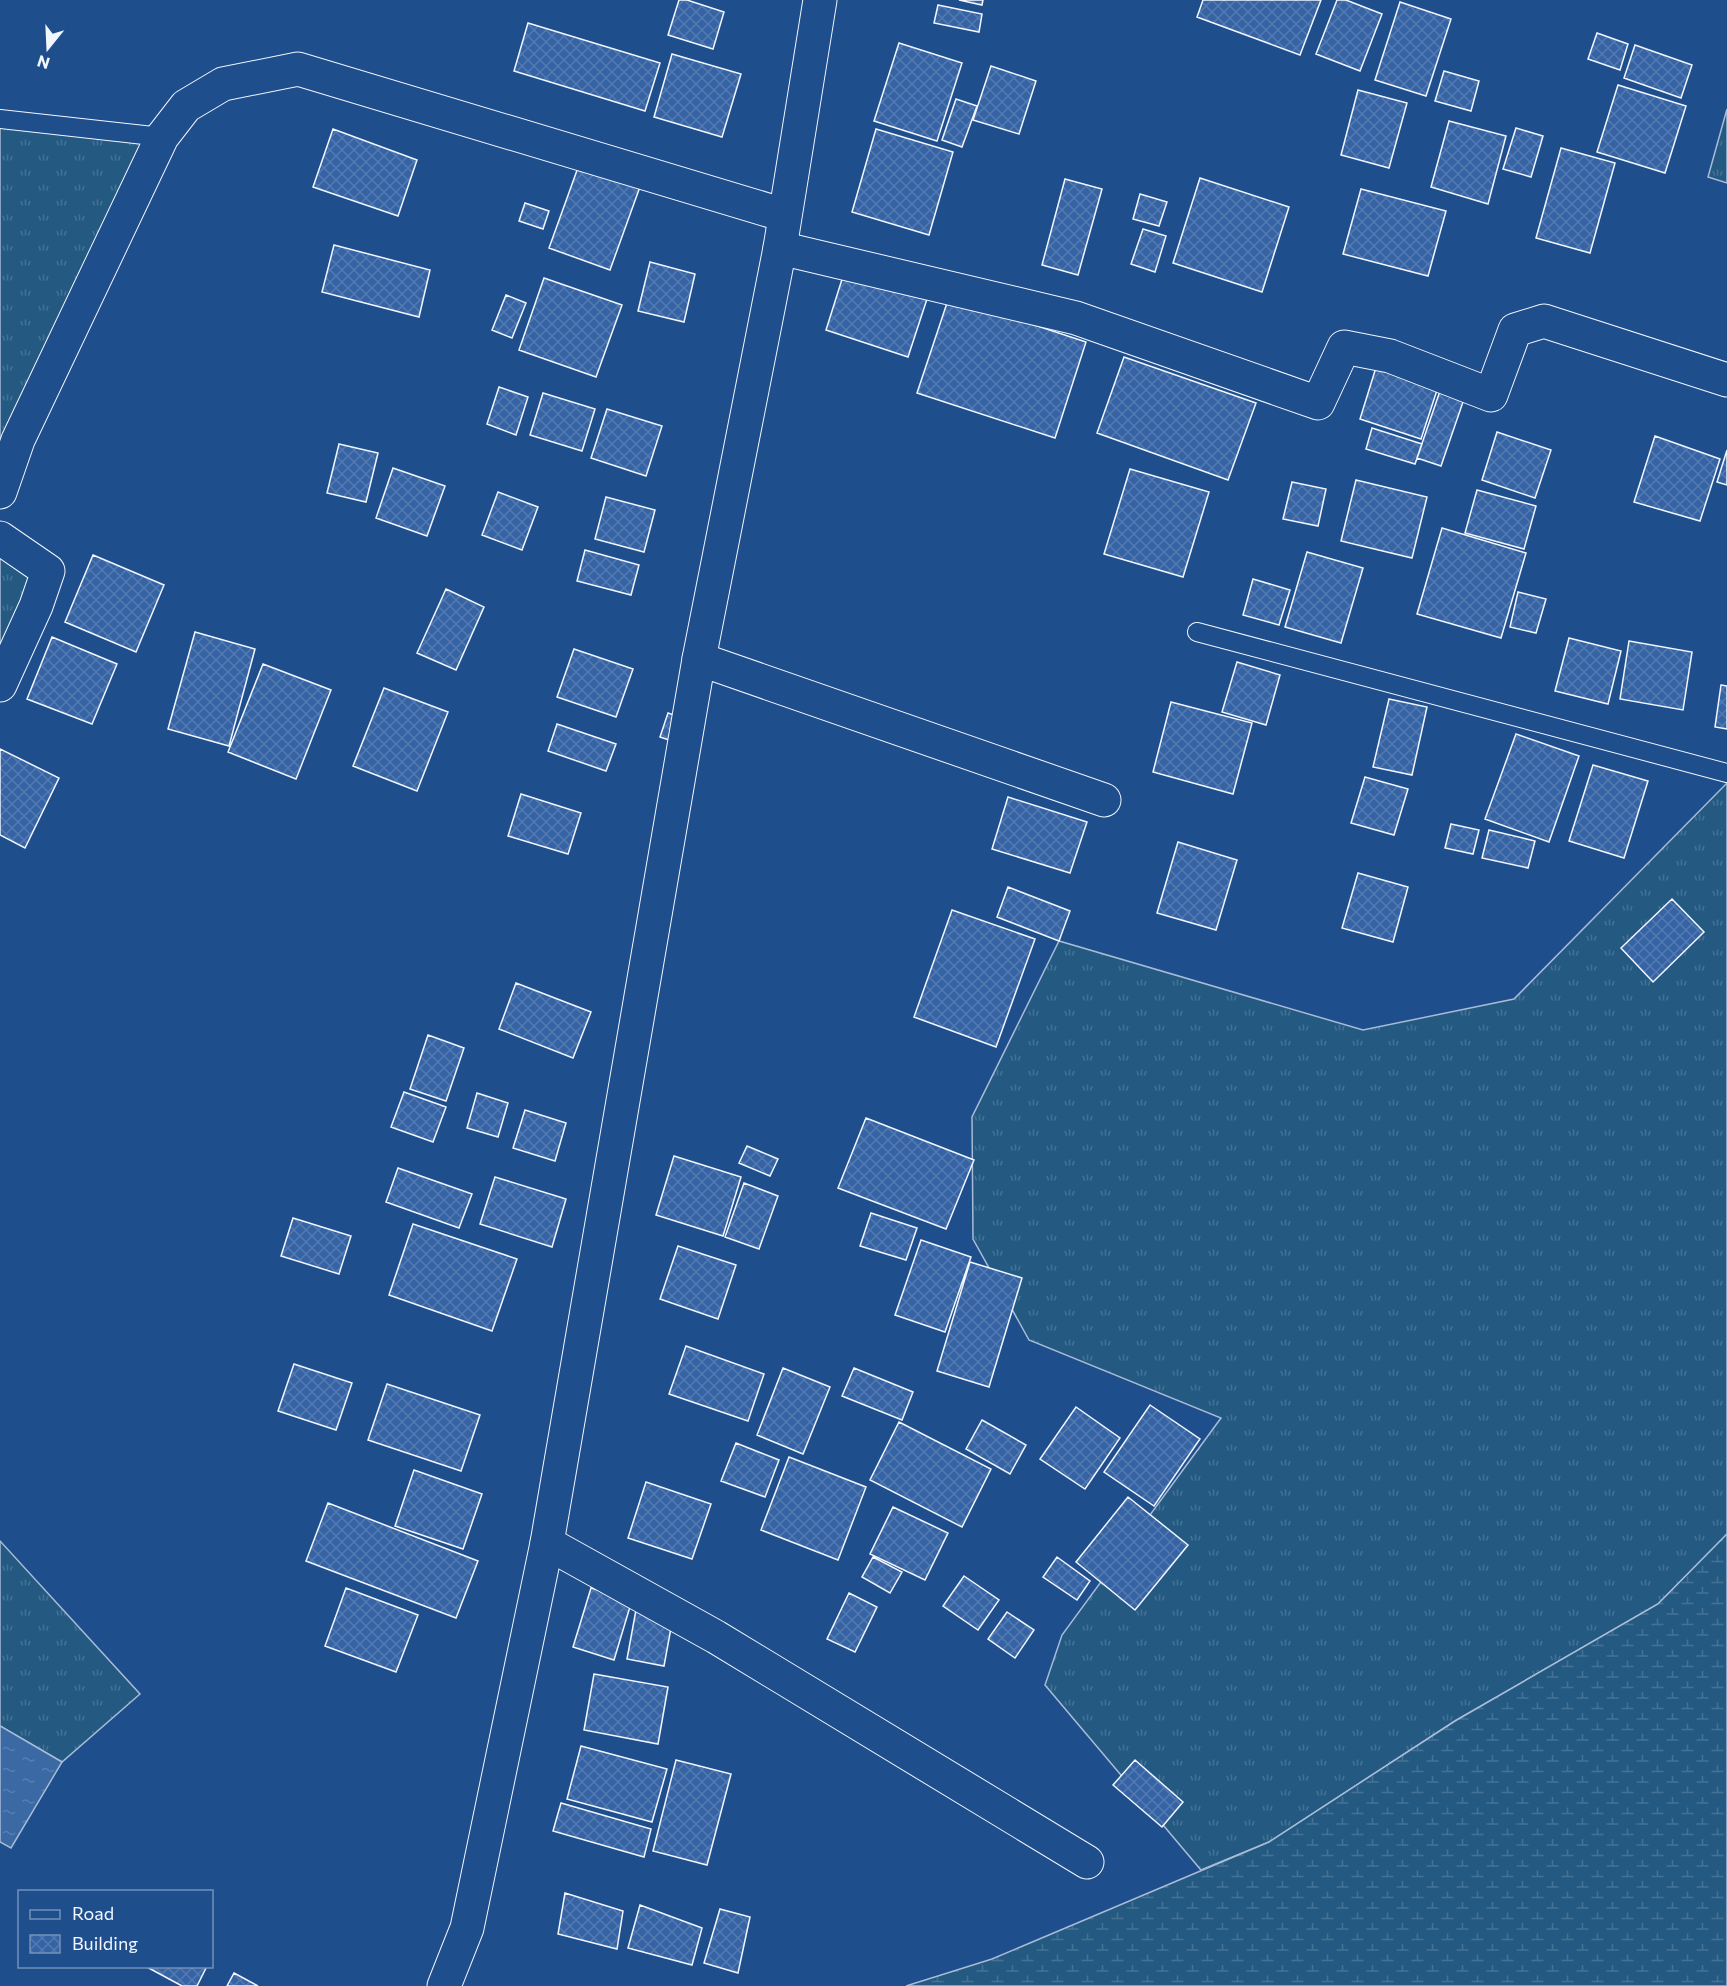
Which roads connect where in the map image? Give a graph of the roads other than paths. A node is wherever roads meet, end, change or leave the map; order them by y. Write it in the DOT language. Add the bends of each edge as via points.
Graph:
graph roads {
  1 [pos="820,0"];
  2 [pos="0,119"];
  3 [pos="162,136"];
  4 [pos="784,215"];
  5 [pos="780,248"];
  6 [pos="1727,380"];
  7 [pos="0,492"];
  8 [pos="0,538"];
  9 [pos="1197,632"];
  10 [pos="699,659"];
  11 [pos="0,685"];
  12 [pos="1727,773"];
  13 [pos="1104,800"];
  14 [pos="546,1543"];
  15 [pos="1087,1863"];
  16 [pos="444,1986"];
  1 -- 4 [label="street"];
  2 -- 3 [label="lane"];
  3 -- 4 [label="street" via="186,106 223,84 298,69"];
  3 -- 7 [label="street" via="18,440"];
  4 -- 5 [label="street"];
  5 -- 6 [label="street" via="1076,318 1318,403 1344,347 1390,356 1491,395 1515,330 1544,321"];
  5 -- 10 [label="street"];
  8 -- 11 [label="street" via="48,571"];
  9 -- 12 [label="lane"];
  10 -- 13 [label="street"];
  10 -- 14 [label="street"];
  14 -- 15 [label="street" via="716,1637"];
  14 -- 16 [label="street" via="466,1928"];
}
